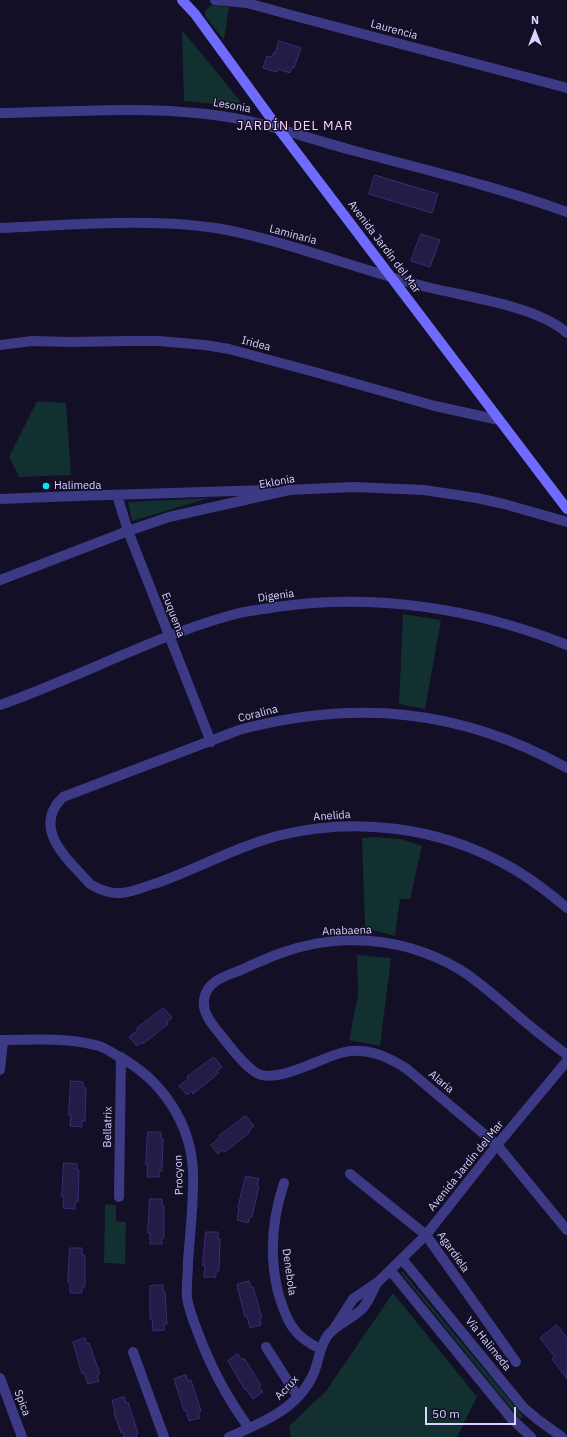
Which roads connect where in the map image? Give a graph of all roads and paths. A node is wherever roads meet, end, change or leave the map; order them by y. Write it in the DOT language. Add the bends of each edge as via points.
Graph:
graph roads {
  1 [pos="182,0"];
  2 [pos="215,0"];
  3 [pos="567,88"];
  4 [pos="0,113"];
  5 [pos="278,128"];
  6 [pos="567,212"];
  7 [pos="0,228"];
  8 [pos="393,278"];
  9 [pos="567,334"];
  10 [pos="0,345"];
  11 [pos="499,420"];
  12 [pos="289,490"];
  13 [pos="117,495"];
  14 [pos="0,499"];
  15 [pos="567,509"];
  16 [pos="567,522"];
  17 [pos="128,531"];
  18 [pos="0,580"];
  19 [pos="169,636"];
  20 [pos="567,645"];
  21 [pos="0,705"];
  22 [pos="211,742"];
  23 [pos="567,768"];
  24 [pos="90,884"];
  25 [pos="567,908"];
  26 [pos="1,1040"];
  27 [pos="567,1055"];
  28 [pos="121,1058"];
  29 [pos="567,1060"];
  30 [pos="0,1070"];
  31 [pos="256,1073"];
  32 [pos="497,1145"];
  33 [pos="350,1174"];
  34 [pos="284,1183"];
  35 [pos="119,1196"];
  36 [pos="567,1230"];
  37 [pos="426,1235"];
  38 [pos="402,1259"];
  39 [pos="390,1270"];
  40 [pos="378,1282"];
  41 [pos="266,1347"];
  42 [pos="321,1349"];
  43 [pos="133,1352"];
  44 [pos="516,1362"];
  45 [pos="0,1378"];
  46 [pos="298,1397"];
  47 [pos="537,1419"];
  48 [pos="249,1428"];
  49 [pos="549,1434"];
  50 [pos="527,1436"];
  51 [pos="22,1437"];
  52 [pos="164,1437"];
  53 [pos="229,1437"];
  54 [pos="562,1437"];
  1 -- 5 [label="street, Avenida Jardín del Mar"];
  2 -- 3 [label="street, Laurencia" via="247,3"];
  4 -- 5 [label="street, Lesonia" via="173,110 239,119"];
  5 -- 6 [label="street, Lesonia" via="531,199"];
  5 -- 8 [label="street, Avenida Jardín del Mar"];
  7 -- 8 [label="street, Laminaria" via="163,223 226,230"];
  8 -- 9 [label="street, Laminaria" via="499,303 540,316 556,324"];
  8 -- 11 [label="street, Avenida Jardín del Mar"];
  10 -- 11 [label="street, Iridea" via="32,341 128,340 205,345 229,349 435,406"];
  11 -- 15 [label="street, Avenida Jardín del Mar"];
  12 -- 13 [label="street"];
  12 -- 16 [label="street, Eklonia" via="354,487 424,490 504,504"];
  12 -- 17 [label="street, Eklonia" via="169,517"];
  13 -- 14 [label="street"];
  13 -- 17 [label="street, Euquema"];
  17 -- 18 [label="street, Eklonia"];
  17 -- 19 [label="street, Euquema"];
  19 -- 20 [label="street, Digenia" via="229,615 258,610 318,603 378,602 466,614 523,629"];
  19 -- 21 [label="street, Digenia"];
  19 -- 22 [label="street, Euquema"];
  22 -- 23 [label="street, Coralina" via="239,730 293,718 347,712 401,714 450,722 498,736 527,747"];
  22 -- 24 [label="street, Coralina" via="63,797 57,802 50,823 54,841"];
  24 -- 25 [label="street, Anelida" via="105,892 128,892 168,879 241,848 282,835 325,828 390,828 428,835 481,852 528,878"];
  26 -- 28 [label="street, Procyon" via="59,1040 84,1043 101,1047"];
  26 -- 30 [label="street"];
  27 -- 31 [label="street, Anabaena" via="491,992 449,963 391,944 340,941 307,945 280,953 219,979 209,988 204,1000 206,1014 244,1064"];
  28 -- 35 [label="street, Bellatrix"];
  28 -- 48 [label="street, Procyon" via="140,1069 159,1088 169,1100 184,1128 190,1148 192,1172 187,1289 189,1308 212,1369"];
  29 -- 32 [label="street, Avenida Jardín del Mar"];
  31 -- 32 [label="street, Alaria" via="261,1076 272,1076 341,1053 357,1051 378,1054 391,1058 407,1069"];
  32 -- 36 [label="street, Alaria"];
  32 -- 37 [label="street, Avenida Jardín del Mar"];
  33 -- 37 [label="street, Agardiela"];
  34 -- 42 [label="street, Denebola" via="273,1229 276,1283 282,1309 289,1324 306,1342"];
  37 -- 38 [label="street, Avenida Jardín del Mar"];
  37 -- 44 [label="street, Agardiela"];
  38 -- 39 [label="street, Avenida Jardín del Mar"];
  38 -- 47 [label="street, Vía Halimeda" via="523,1407"];
  39 -- 40 [label="street, Avenida Jardín del Mar"];
  39 -- 50 [label="street"];
  40 -- 42 [label="street, Acrux" via="353,1299"];
  41 -- 46 [label="street"];
  42 -- 46 [label="street, Acrux" via="313,1375"];
  43 -- 52 [label="street"];
  45 -- 51 [label="street, Spica"];
  46 -- 48 [label="street, Acrux" via="282,1411"];
  47 -- 49 [label="street, Vía Halimeda"];
  47 -- 50 [label="street"];
  48 -- 53 [label="street, Acrux"];
  49 -- 54 [label="street, Vía Halimeda"];
}
